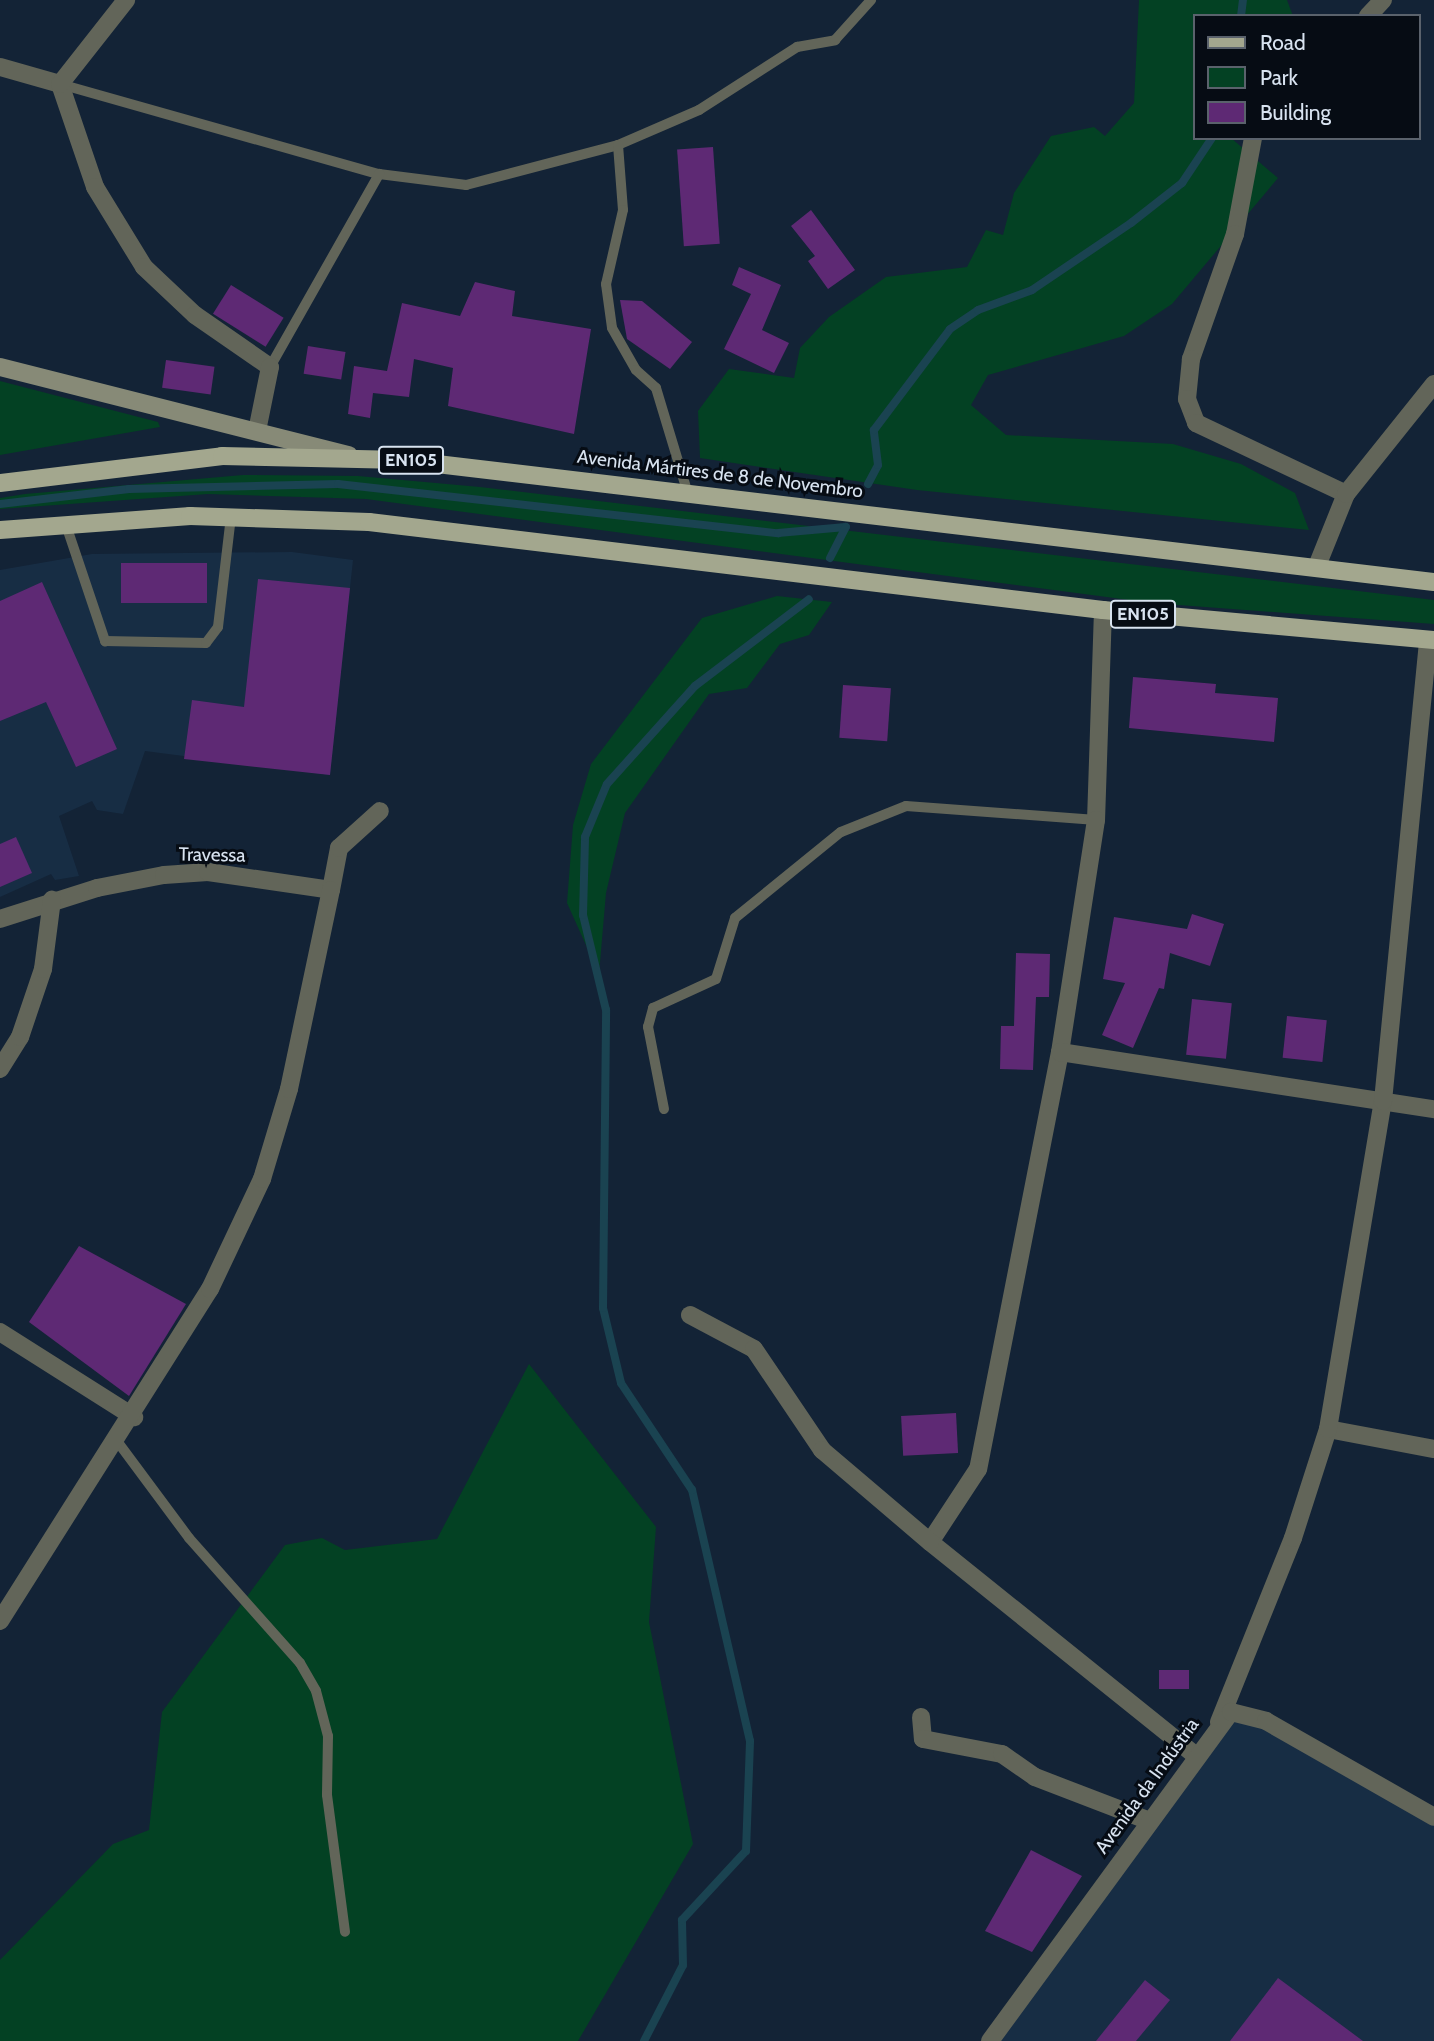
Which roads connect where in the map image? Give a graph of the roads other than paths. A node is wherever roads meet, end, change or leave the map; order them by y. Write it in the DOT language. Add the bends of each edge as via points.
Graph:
graph roads {
  1 [pos="126,0"];
  2 [pos="871,0"];
  3 [pos="1383,0"];
  4 [pos="1370,14"];
  5 [pos="0,67"];
  6 [pos="60,84"];
  7 [pos="1252,140"];
  8 [pos="618,145"];
  9 [pos="379,174"];
  10 [pos="0,367"];
  11 [pos="270,367"];
  12 [pos="1434,384"];
  13 [pos="257,431"];
  14 [pos="353,456"];
  15 [pos="0,483"];
  16 [pos="687,491"];
  17 [pos="1346,494"];
  18 [pos="231,516"];
  19 [pos="65,522"];
  20 [pos="0,530"];
  21 [pos="1317,566"];
  22 [pos="1434,582"];
  23 [pos="1103,610"];
  24 [pos="1431,640"];
  25 [pos="1427,710"];
  26 [pos="380,811"];
  27 [pos="1096,820"];
  28 [pos="331,890"];
  29 [pos="52,900"];
  30 [pos="0,919"];
  31 [pos="1060,1052"];
  32 [pos="0,1069"];
  33 [pos="1383,1101"];
  34 [pos="664,1109"];
  35 [pos="1434,1109"];
  36 [pos="690,1315"];
  37 [pos="0,1332"];
  38 [pos="134,1417"];
  39 [pos="1328,1429"];
  40 [pos="117,1441"];
  41 [pos="1434,1449"];
  42 [pos="930,1542"];
  43 [pos="0,1621"];
  44 [pos="921,1717"];
  45 [pos="1219,1722"];
  46 [pos="1195,1755"];
  47 [pos="1434,1817"];
  48 [pos="1147,1820"];
  49 [pos="345,1932"];
  50 [pos="990,2041"];
  1 -- 6 [label="street"];
  2 -- 8 [label="lane" via="835,40 797,47 699,110"];
  3 -- 4 [label="street"];
  5 -- 6 [label="street"];
  6 -- 9 [label="lane"];
  6 -- 11 [label="street" via="95,187 144,267 195,315"];
  7 -- 17 [label="street" via="1235,234 1191,359 1187,399 1196,423"];
  8 -- 9 [label="lane" via="466,185"];
  8 -- 16 [label="lane" via="622,210 606,284 612,328 636,370 656,388"];
  9 -- 11 [label="lane"];
  10 -- 13 [label="main road"];
  11 -- 13 [label="street"];
  12 -- 17 [label="street"];
  13 -- 14 [label="main road"];
  14 -- 15 [label="main road, Avenida Mártires de 8 de Novembro / EN105" via="158,461"];
  14 -- 16 [label="main road, Avenida Mártires de 8 de Novembro / EN105"];
  16 -- 21 [label="main road, Avenida Mártires de 8 de Novembro / EN105"];
  17 -- 21 [label="street"];
  18 -- 19 [label="main road, EN105"];
  18 -- 19 [label="lane" via="218,627 206,643 105,641"];
  18 -- 23 [label="main road, EN105" via="438,528"];
  19 -- 20 [label="main road, EN105"];
  21 -- 22 [label="main road, Avenida Mártires de 8 de Novembro / EN105"];
  23 -- 24 [label="main road, EN105"];
  23 -- 27 [label="street"];
  24 -- 25 [label="street"];
  25 -- 33 [label="street"];
  26 -- 28 [label="street" via="340,848"];
  27 -- 31 [label="street"];
  27 -- 34 [label="lane" via="905,806 841,832 735,918 716,979 653,1008 648,1027"];
  28 -- 29 [label="street, Travessa" via="208,872"];
  28 -- 38 [label="street" via="289,1089 262,1179 211,1289"];
  29 -- 30 [label="street, Travessa"];
  29 -- 32 [label="street" via="43,969 20,1037"];
  31 -- 33 [label="street"];
  31 -- 42 [label="street" via="978,1469"];
  33 -- 35 [label="street"];
  33 -- 39 [label="street"];
  36 -- 42 [label="street" via="754,1349 822,1450"];
  37 -- 38 [label="street"];
  38 -- 40 [label="street"];
  39 -- 41 [label="street"];
  39 -- 45 [label="street" via="1293,1538"];
  40 -- 43 [label="street"];
  40 -- 49 [label="lane" via="189,1538 300,1663 316,1691 328,1736 327,1795"];
  42 -- 46 [label="street"];
  44 -- 48 [label="street" via="923,1739 1002,1754 1035,1777"];
  45 -- 46 [label="street, Avenida da Indústria"];
  45 -- 47 [label="street, Avenida da Indústria" via="1247,1711"];
  46 -- 48 [label="street, Avenida da Indústria"];
  48 -- 50 [label="street, Avenida da Indústria"];
}
